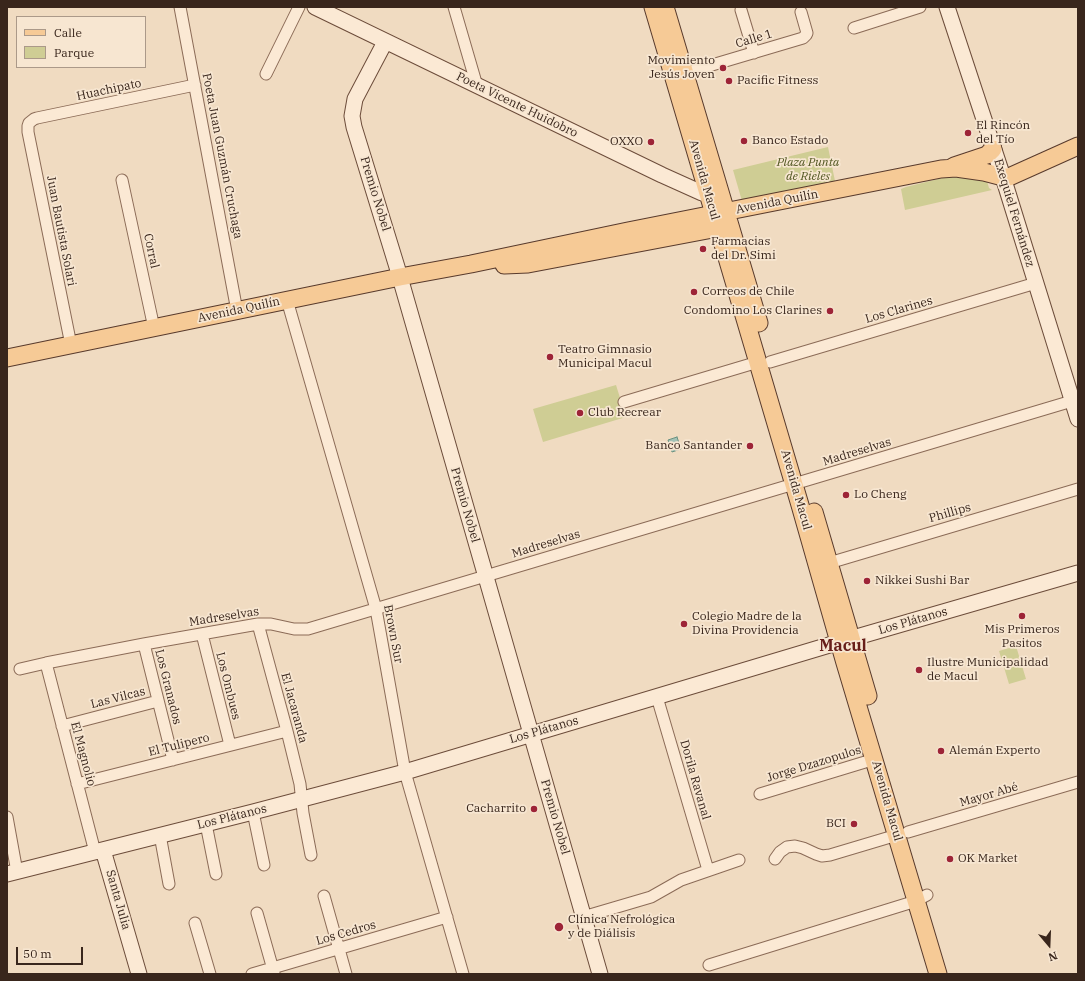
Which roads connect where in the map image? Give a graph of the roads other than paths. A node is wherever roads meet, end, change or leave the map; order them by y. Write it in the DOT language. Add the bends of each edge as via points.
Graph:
graph roads {
  1 [pos="180,7"];
  2 [pos="299,7"];
  3 [pos="315,7"];
  4 [pos="454,7"];
  5 [pos="653,7"];
  6 [pos="665,7"];
  7 [pos="920,7"];
  8 [pos="947,7"];
  9 [pos="741,10"];
  10 [pos="801,12"];
  11 [pos="854,28"];
  12 [pos="385,42"];
  13 [pos="754,53"];
  14 [pos="685,73"];
  15 [pos="266,74"];
  16 [pos="195,85"];
  17 [pos="477,86"];
  18 [pos="29,123"];
  19 [pos="1078,146"];
  20 [pos="994,149"];
  21 [pos="948,168"];
  22 [pos="1003,177"];
  23 [pos="122,180"];
  24 [pos="717,209"];
  25 [pos="400,277"];
  26 [pos="1036,283"];
  27 [pos="287,300"];
  28 [pos="237,311"];
  29 [pos="154,328"];
  30 [pos="71,344"];
  31 [pos="7,358"];
  32 [pos="764,362"];
  33 [pos="1072,401"];
  34 [pos="624,402"];
  35 [pos="1078,419"];
  36 [pos="799,482"];
  37 [pos="1078,489"];
  38 [pos="829,563"];
  39 [pos="1078,573"];
  40 [pos="485,576"];
  41 [pos="376,609"];
  42 [pos="258,624"];
  43 [pos="202,634"];
  44 [pos="846,641"];
  45 [pos="144,644"];
  46 [pos="46,663"];
  47 [pos="20,670"];
  48 [pos="657,697"];
  49 [pos="158,701"];
  50 [pos="62,726"];
  51 [pos="287,731"];
  52 [pos="531,734"];
  53 [pos="230,745"];
  54 [pos="875,759"];
  55 [pos="173,760"];
  56 [pos="405,772"];
  57 [pos="1078,782"];
  58 [pos="77,784"];
  59 [pos="760,794"];
  60 [pos="302,799"];
  61 [pos="253,812"];
  62 [pos="7,817"];
  63 [pos="206,824"];
  64 [pos="903,834"];
  65 [pos="160,835"];
  66 [pos="99,851"];
  67 [pos="311,855"];
  68 [pos="775,859"];
  69 [pos="739,860"];
  70 [pos="264,865"];
  71 [pos="708,870"];
  72 [pos="12,873"];
  73 [pos="216,874"];
  74 [pos="170,884"];
  75 [pos="324,896"];
  76 [pos="922,898"];
  77 [pos="257,913"];
  78 [pos="447,917"];
  79 [pos="583,918"];
  80 [pos="195,923"];
  81 [pos="339,949"];
  82 [pos="709,965"];
  83 [pos="273,971"];
  84 [pos="139,974"];
  85 [pos="210,974"];
  86 [pos="252,974"];
  87 [pos="346,974"];
  88 [pos="463,974"];
  89 [pos="600,974"];
  90 [pos="938,974"];
  91 [pos="950,974"];
  1 -- 16 [label="street, Poeta Juan Guzmán Cruchaga"];
  2 -- 15 [label="street"];
  3 -- 12 [label="street, Poeta Vicente Huidobro"];
  4 -- 17 [label="street"];
  5 -- 24 [label="main road, Avenida Macul"];
  6 -- 14 [label="main road, Avenida Macul"];
  7 -- 11 [label="street"];
  8 -- 20 [label="street, Exequiel Fernández"];
  9 -- 13 [label="street"];
  10 -- 13 [label="street, Calle 1" via="807,33 805,37"];
  12 -- 17 [label="street, Poeta Vicente Huidobro"];
  12 -- 25 [label="street, Premio Nobel" via="355,99 352,116"];
  13 -- 14 [label="street, Calle 1"];
  14 -- 24 [label="main road, Avenida Macul"];
  16 -- 18 [label="street, Huachipato" via="37,118"];
  16 -- 28 [label="street, Poeta Juan Guzmán Cruchaga"];
  17 -- 24 [label="street, Poeta Vicente Huidobro" via="694,190"];
  18 -- 30 [label="street, Juan Bautista Solari" via="28,132"];
  19 -- 22 [label="main road, Avenida Quilín" via="1019,173"];
  20 -- 21 [label="main road" via="987,155"];
  20 -- 22 [label="street, Exequiel Fernández"];
  21 -- 22 [label="main road, Avenida Quilín" via="975,170"];
  21 -- 24 [label="main road, Avenida Quilín"];
  22 -- 26 [label="street, Exequiel Fernández"];
  23 -- 29 [label="street, Corral"];
  24 -- 25 [label="main road, Avenida Quilín" via="630,238"];
  24 -- 32 [label="main road, Avenida Macul"];
  25 -- 27 [label="main road, Avenida Quilín"];
  25 -- 40 [label="street, Premio Nobel"];
  26 -- 32 [label="street, Los Clarines"];
  26 -- 33 [label="street, Exequiel Fernández"];
  27 -- 28 [label="main road, Avenida Quilín"];
  27 -- 41 [label="street, Brown Sur"];
  28 -- 29 [label="main road, Avenida Quilín"];
  29 -- 30 [label="main road, Avenida Quilín"];
  30 -- 31 [label="main road, Avenida Quilín"];
  32 -- 34 [label="street, Los Clarines"];
  32 -- 36 [label="main road, Avenida Macul"];
  33 -- 35 [label="street, Exequiel Fernández"];
  33 -- 36 [label="street, Madreselvas"];
  36 -- 38 [label="main road, Avenida Macul"];
  36 -- 40 [label="street, Madreselvas"];
  36 -- 44 [label="main road, Avenida Macul"];
  37 -- 38 [label="street, Phillips"];
  38 -- 44 [label="main road, Avenida Macul"];
  39 -- 44 [label="street, Los Plátanos"];
  40 -- 41 [label="street, Madreselvas"];
  40 -- 52 [label="street, Premio Nobel"];
  41 -- 42 [label="street, Madreselvas" via="303,630"];
  41 -- 56 [label="street, Brown Sur"];
  42 -- 43 [label="street, Madreselvas"];
  42 -- 51 [label="street, El Jacaranda"];
  43 -- 45 [label="street, Madreselvas"];
  43 -- 53 [label="street, Los Ombues"];
  44 -- 48 [label="street, Los Plátanos"];
  44 -- 54 [label="main road, Avenida Macul"];
  44 -- 64 [label="main road, Avenida Macul"];
  45 -- 46 [label="street, Madreselvas"];
  45 -- 49 [label="street, Los Granados"];
  46 -- 47 [label="street, Madreselvas"];
  46 -- 50 [label="street, El Magnolio"];
  48 -- 52 [label="street, Los Plátanos"];
  48 -- 71 [label="street, Dorila Ravanal"];
  49 -- 50 [label="street, Las Vilcas"];
  49 -- 55 [label="street, Los Granados"];
  50 -- 58 [label="street, El Magnolio"];
  51 -- 53 [label="street, El Tulipero"];
  51 -- 60 [label="street, El Jacaranda"];
  52 -- 56 [label="street, Los Plátanos"];
  52 -- 79 [label="street, Premio Nobel"];
  53 -- 55 [label="street, El Tulipero"];
  54 -- 59 [label="street, Jorge Dzazopulos"];
  54 -- 64 [label="main road, Avenida Macul"];
  55 -- 58 [label="street, El Tulipero"];
  56 -- 60 [label="street, Los Plátanos"];
  56 -- 78 [label="street, Brown Sur"];
  57 -- 64 [label="street, Mayor Abé"];
  58 -- 66 [label="street, El Magnolio"];
  60 -- 61 [label="street, Los Plátanos"];
  60 -- 67 [label="street, El Jacaranda" via="302,812"];
  61 -- 63 [label="street, Los Plátanos"];
  61 -- 70 [label="street"];
  62 -- 72 [label="street"];
  63 -- 65 [label="street, Los Plátanos"];
  63 -- 73 [label="street"];
  64 -- 68 [label="street, Mayor Abé" via="822,856 803,848 787,847"];
  64 -- 76 [label="main road, Avenida Macul"];
  65 -- 66 [label="street, Los Plátanos"];
  65 -- 74 [label="street"];
  66 -- 72 [label="street, Los Plátanos"];
  66 -- 84 [label="street, Santa Julia"];
  69 -- 71 [label="street"];
  71 -- 79 [label="street" via="681,880 651,897"];
  75 -- 81 [label="street"];
  76 -- 82 [label="street"];
  76 -- 90 [label="main road, Avenida Macul"];
  76 -- 91 [label="main road, Avenida Macul"];
  77 -- 83 [label="street"];
  78 -- 81 [label="street, Los Cedros"];
  78 -- 88 [label="street, Brown Sur"];
  79 -- 89 [label="street, Premio Nobel"];
  80 -- 85 [label="street"];
  81 -- 83 [label="street, Los Cedros"];
  81 -- 87 [label="street"];
  83 -- 86 [label="street, Los Cedros"];
}
